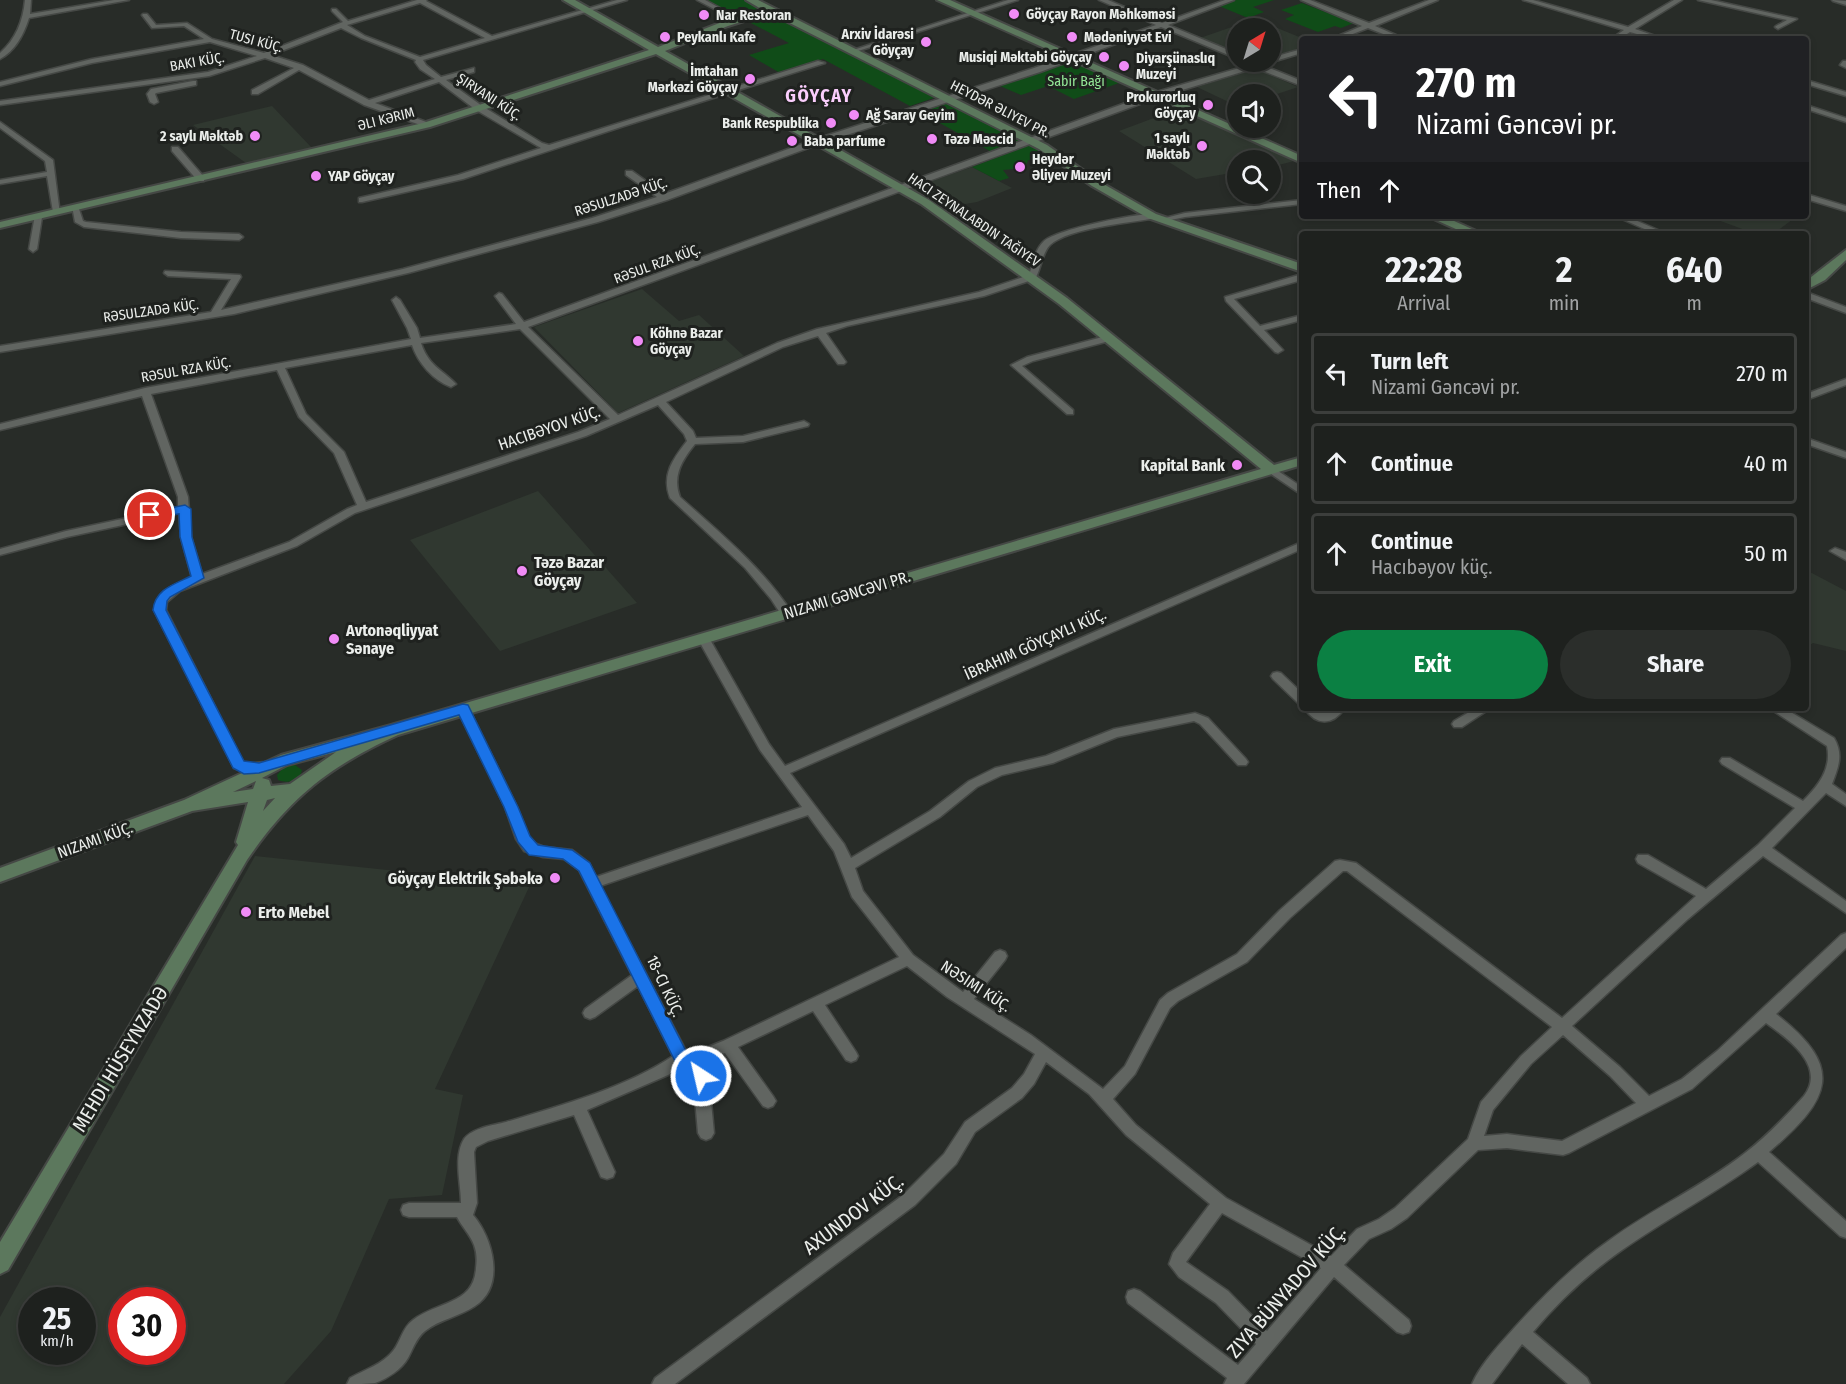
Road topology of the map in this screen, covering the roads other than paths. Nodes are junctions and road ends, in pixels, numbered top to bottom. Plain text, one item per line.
1 (28, 0) edge
2 (126, 0) edge
3 (423, 0) edge
4 (568, 0) edge
5 (624, 0) edge
6 (700, 0) edge
7 (751, 0) edge
8 (942, 0) edge
9 (1015, 0) edge
10 (1104, 0) edge
11 (1231, 0) edge
12 (1304, 0) edge
13 (1435, 0) edge
14 (1526, 0) edge
15 (1679, 0) edge
16 (1701, 0) edge
17 (1835, 0) edge
18 (1846, 3) edge
19 (334, 10) dead end
20 (771, 10) junction
21 (587, 11) junction
22 (972, 14) junction
23 (145, 15) dead end
24 (28, 16) junction
25 (739, 20) junction
26 (344, 24) junction
27 (1161, 24) junction
28 (1369, 26) junction
29 (1778, 27) dead end
30 (1628, 29) junction
31 (1342, 36) edge
32 (1394, 36) edge
33 (1618, 36) edge
34 (1650, 36) edge
35 (490, 38) junction
36 (210, 40) junction
37 (658, 50) junction
38 (853, 51) junction
39 (1227, 52) edge
40 (1299, 52) edge
41 (263, 56) junction
42 (0, 57) edge
43 (1072, 57) junction
44 (1281, 58) edge
45 (420, 59) junction
46 (821, 63) dead end
47 (300, 67) junction
48 (471, 70) dead end
49 (1237, 72) edge
50 (1273, 72) edge
51 (199, 76) junction
52 (439, 80) junction
53 (709, 80) junction
54 (1299, 83) edge
55 (1809, 83) edge
56 (0, 84) edge
57 (667, 91) dead end
58 (255, 92) dead end
59 (729, 92) junction
60 (1846, 94) edge
61 (1156, 95) junction
62 (948, 99) junction
63 (154, 102) dead end
64 (0, 103) edge
65 (367, 103) junction
66 (479, 108) junction
67 (1809, 108) edge
68 (1846, 120) edge
69 (0, 124) edge
70 (426, 125) junction
71 (1031, 141) junction
72 (816, 142) junction
73 (175, 148) dead end
74 (551, 148) junction
75 (1299, 159) edge
76 (52, 173) junction
77 (629, 173) dead end
78 (201, 179) junction
79 (0, 182) edge
80 (902, 188) junction
81 (1809, 197) edge
82 (664, 198) junction
83 (362, 200) dead end
84 (1299, 202) edge
85 (75, 208) junction
86 (1846, 209) edge
87 (57, 212) junction
88 (38, 217) junction
89 (1157, 218) junction
90 (1440, 219) edge
91 (1626, 219) edge
92 (0, 225) edge
93 (1470, 231) edge
94 (1656, 231) edge
95 (239, 237) dead end
96 (33, 249) dead end
97 (1846, 254) edge
98 (1299, 267) edge
99 (168, 273) dead end
100 (1032, 277) junction
101 (1299, 279) edge
102 (1809, 284) edge
103 (499, 296) dead end
104 (1809, 296) edge
105 (396, 300) dead end
106 (1846, 310) edge
107 (214, 315) junction
108 (1299, 318) edge
109 (522, 326) junction
110 (1258, 329) junction
111 (820, 332) junction
112 (1110, 338) junction
113 (414, 341) junction
114 (0, 349) edge
115 (1278, 350) dead end
116 (841, 362) dead end
117 (280, 367) junction
118 (1846, 382) edge
119 (451, 384) dead end
120 (145, 391) junction
121 (1809, 396) edge
122 (660, 401) junction
123 (1070, 412) dead end
124 (617, 420) junction
125 (804, 424) dead end
126 (0, 427) edge
127 (692, 441) junction
128 (1809, 442) edge
129 (1846, 455) edge
130 (1299, 462) edge
131 (1272, 470) junction
132 (1299, 490) edge
133 (363, 507) junction
134 (185, 509) junction
135 (1299, 546) edge
136 (1835, 551) dead end
137 (0, 552) edge
138 (1846, 557) edge
139 (198, 578) junction
140 (786, 613) junction
141 (704, 639) junction
142 (1277, 676) dead end
143 (1299, 697) edge
144 (463, 709) junction
145 (1313, 711) edge
146 (1336, 711) edge
147 (1480, 711) edge
148 (1780, 711) edge
149 (1458, 724) dead end
150 (392, 730) junction
151 (284, 761) junction
152 (1726, 761) dead end
153 (1242, 762) dead end
154 (782, 772) junction
155 (267, 776) junction
156 (1825, 786) junction
157 (295, 787) junction
158 (260, 794) junction
159 (1846, 801) edge
160 (190, 805) junction
161 (1805, 808) junction
162 (809, 810) junction
163 (1763, 849) junction
164 (241, 855) junction
165 (1643, 859) dead end
166 (848, 866) junction
167 (0, 875) edge
168 (593, 883) junction
169 (1707, 897) junction
170 (1846, 908) edge
171 (1846, 939) edge
172 (1000, 956) dead end
173 (908, 959) junction
174 (641, 976) junction
175 (964, 1001) junction
176 (816, 1004) junction
177 (590, 1013) dead end
178 (1765, 1014) junction
179 (1564, 1027) junction
180 (728, 1046) junction
181 (1044, 1052) junction
182 (851, 1056) dead end
183 (699, 1057) junction
184 (682, 1058) junction
185 (1103, 1100) junction
186 (768, 1101) dead end
187 (1647, 1104) junction
188 (578, 1107) junction
189 (706, 1133) dead end
190 (1474, 1143) junction
191 (1759, 1153) junction
192 (607, 1172) dead end
193 (1220, 1203) junction
194 (409, 1210) dead end
195 (465, 1210) junction
196 (1846, 1231) edge
197 (0, 1263) edge
198 (1332, 1265) junction
199 (1134, 1297) dead end
200 (1403, 1326) dead end
201 (1522, 1333) junction
202 (1268, 1344) junction
203 (1236, 1380) edge
204 (664, 1383) edge
205 (356, 1384) edge
206 (1481, 1384) edge
207 (1581, 1384) edge

1 - 24 street
2 - 24 street
3 - 26 street
3 - 35 street
4 - 21 main road
5 - 21 street
6 - 25 street
7 - 20 main road, HEYDƏR ƏLIYEV PR.
8 - 22 main road
9 - 22 street
10 - 27 street
11 - 27 street, RƏSULZADƏ KÜÇ.
12 - 28 street
13 - 28 street
14 - 30 street
15 - 30 street
16 - 29 street
17 - 18 street
19 - 26 street
20 - 25 main road, ƏLI KƏRIM
20 - 38 main road, HEYDƏR ƏLIYEV PR.
21 - 35 street
21 - 37 main road
22 - 38 street
22 - 43 main road
23 - 36 street
24 - 42 street
25 - 37 main road, ƏLI KƏRIM
26 - 41 street
26 - 45 street
27 - 39 street
27 - 43 street, RƏSULZADƏ KÜÇ.
28 - 31 street
28 - 32 street
30 - 33 street
30 - 34 street
35 - 45 street
36 - 41 street, TUSI KÜÇ.
36 - 56 street, TUSI KÜÇ.
37 - 53 main road
37 - 66 main road, ƏLI KƏRIM
38 - 62 main road, HEYDƏR ƏLIYEV PR.
40 - 44 street, RƏSUL RZA KÜÇ.
41 - 47 street, TUSI KÜÇ.
41 - 51 street
43 - 61 main road
43 - 62 street, RƏSULZADƏ KÜÇ.
45 - 52 street, ŞIRVANI KÜÇ.
46 - 59 street
47 - 58 street
47 - 65 street, TUSI KÜÇ.
48 - 52 street
49 - 61 street, RƏSUL RZA KÜÇ.
50 - 54 street
51 - 63 street
51 - 64 street
52 - 65 street
52 - 66 street, ŞIRVANI KÜÇ.
53 - 57 street
53 - 59 main road
55 - 60 street
59 - 72 main road
59 - 74 street
61 - 71 street, RƏSUL RZA KÜÇ.
61 - 75 main road
62 - 71 main road, HEYDƏR ƏLIYEV PR.
62 - 72 street, RƏSULZADƏ KÜÇ.
65 - 70 street, TUSI KÜÇ.
66 - 70 main road, ƏLI KƏRIM
66 - 74 street, ŞIRVANI KÜÇ.
67 - 68 street
69 - 76 street
70 - 78 main road, ƏLI KƏRIM
71 - 80 street, RƏSUL RZA KÜÇ.
71 - 89 main road, HEYDƏR ƏLIYEV PR.
72 - 80 main road
72 - 82 street, RƏSULZADƏ KÜÇ.
73 - 78 street
74 - 83 street
76 - 79 street
76 - 87 street
77 - 82 street
78 - 85 main road, ƏLI KƏRIM
80 - 100 main road
80 - 109 street, RƏSUL RZA KÜÇ.
81 - 86 street
82 - 107 street, RƏSULZADƏ KÜÇ.
84 - 89 street
85 - 87 main road, ƏLI KƏRIM
85 - 95 street
87 - 88 main road, ƏLI KƏRIM
88 - 92 main road, ƏLI KƏRIM
88 - 96 street
89 - 98 main road, HEYDƏR ƏLIYEV PR.
89 - 100 street
90 - 93 main road
91 - 94 street
97 - 102 main road
99 - 107 street
100 - 111 street
100 - 112 main road
101 - 110 street
103 - 109 street
104 - 106 street
105 - 113 street
107 - 114 street, RƏSULZADƏ KÜÇ.
108 - 110 street
109 - 113 street, RƏSUL RZA KÜÇ.
109 - 124 street
110 - 115 street
111 - 116 street
111 - 122 street
112 - 123 street
112 - 131 main road
113 - 117 street, RƏSUL RZA KÜÇ.
113 - 119 street
117 - 120 street, RƏSUL RZA KÜÇ.
117 - 133 street
118 - 121 street
120 - 126 street, RƏSUL RZA KÜÇ.
120 - 134 street
122 - 124 street
122 - 127 street
124 - 133 street
125 - 127 street
127 - 140 street
128 - 129 street
130 - 131 main road, NIZAMI GƏNCƏVI PR.
131 - 132 street
131 - 140 main road, NIZAMI GƏNCƏVI PR.
133 - 139 street
134 - 137 street
134 - 139 street
135 - 154 street
136 - 138 street
139 - 151 street
140 - 141 main road, NIZAMI GƏNCƏVI PR.
141 - 144 main road, NIZAMI GƏNCƏVI PR.
141 - 154 street, NƏSIMI KÜÇ.
142 - 143 street
144 - 150 main road, NIZAMI GƏNCƏVI PR.
144 - 168 street, 18-CI KÜÇ.
145 - 146 street
147 - 149 street
148 - 156 street
150 - 151 main road
150 - 157 main road
151 - 155 main road
151 - 157 main road
151 - 160 main road
152 - 161 street
153 - 166 street
154 - 162 street, NƏSIMI KÜÇ.
155 - 157 main road
155 - 158 main road
156 - 159 street
156 - 161 street
157 - 158 main road
157 - 164 main road
158 - 160 main road
158 - 164 main road
160 - 167 main road, NIZAMI KÜÇ.
161 - 163 street
162 - 166 street, NƏSIMI KÜÇ.
162 - 168 street
163 - 169 street
163 - 170 street
164 - 197 main road, MEHDI HÜSEYNZADƏ
165 - 169 street
166 - 173 street, NƏSIMI KÜÇ.
168 - 174 street, 18-CI KÜÇ.
169 - 179 street
171 - 178 street
172 - 175 street
173 - 175 street, NƏSIMI KÜÇ.
173 - 176 street
174 - 177 street
174 - 184 street, 18-CI KÜÇ.
175 - 181 street, NƏSIMI KÜÇ.
176 - 180 street
176 - 182 street
178 - 187 street
178 - 191 street
179 - 185 street
179 - 187 street
179 - 190 street
180 - 183 street
180 - 186 street
181 - 185 street, NƏSIMI KÜÇ.
181 - 204 street, AXUNDOV KÜÇ.
183 - 184 street
183 - 189 street
184 - 188 street
185 - 193 street, NƏSIMI KÜÇ.
187 - 190 street
188 - 192 street
188 - 195 street
190 - 198 street, ZIYA BÜNYADOV KÜÇ.
191 - 196 street
191 - 201 street
193 - 198 street, NƏSIMI KÜÇ.
193 - 202 street
194 - 195 street
195 - 205 street
198 - 200 street, NƏSIMI KÜÇ.
198 - 202 street, ZIYA BÜNYADOV KÜÇ.
199 - 203 street
201 - 206 street
201 - 207 street
202 - 203 street, ZIYA BÜNYADOV KÜÇ.

